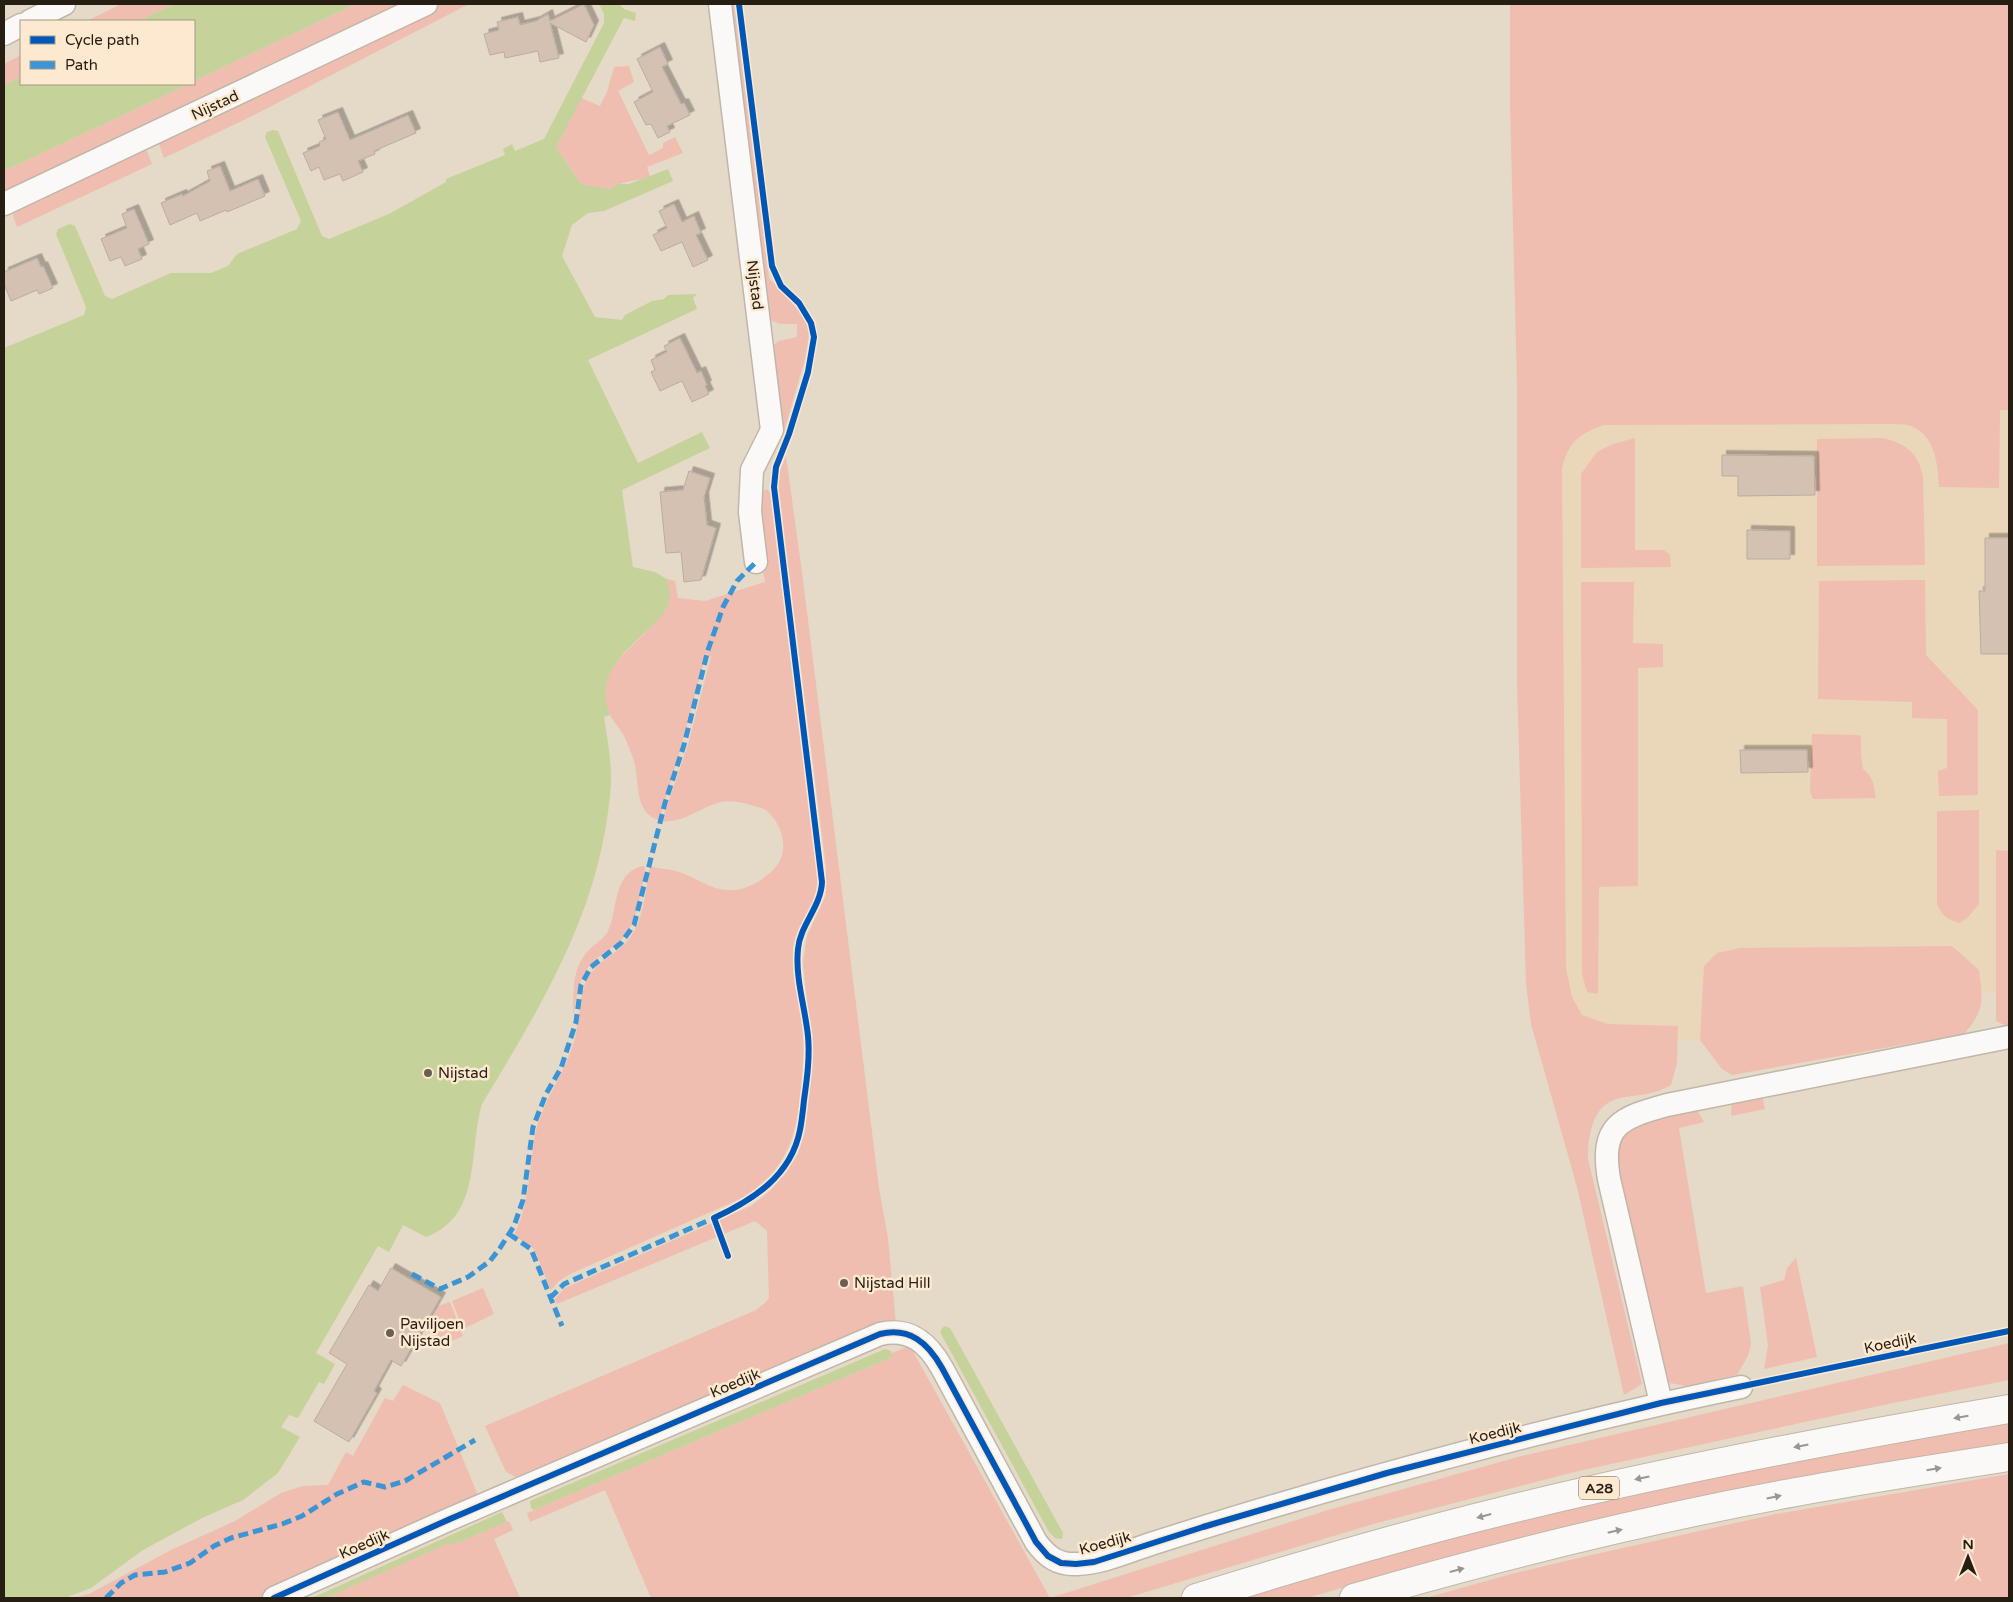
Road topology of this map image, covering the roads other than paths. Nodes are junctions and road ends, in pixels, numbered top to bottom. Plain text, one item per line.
1 (64, 4) edge
2 (426, 4) edge
3 (720, 4) edge
4 (32, 20) edge
5 (20, 26) edge
6 (4, 34) edge
7 (4, 204) edge
8 (756, 562) dead end
9 (2009, 1037) edge
10 (1741, 1387) dead end
11 (1661, 1403) junction
12 (2009, 1409) edge
13 (2009, 1457) edge
14 (274, 1598) edge
15 (1196, 1598) edge
16 (1354, 1598) edge

1 - 4 street
2 - 7 street, Nijstad
3 - 8 street, Nijstad
5 - 6 street
9 - 11 street
10 - 11 street, Koedijk
11 - 14 street, Koedijk
12 -> 15 highway, A28
16 -> 13 highway

